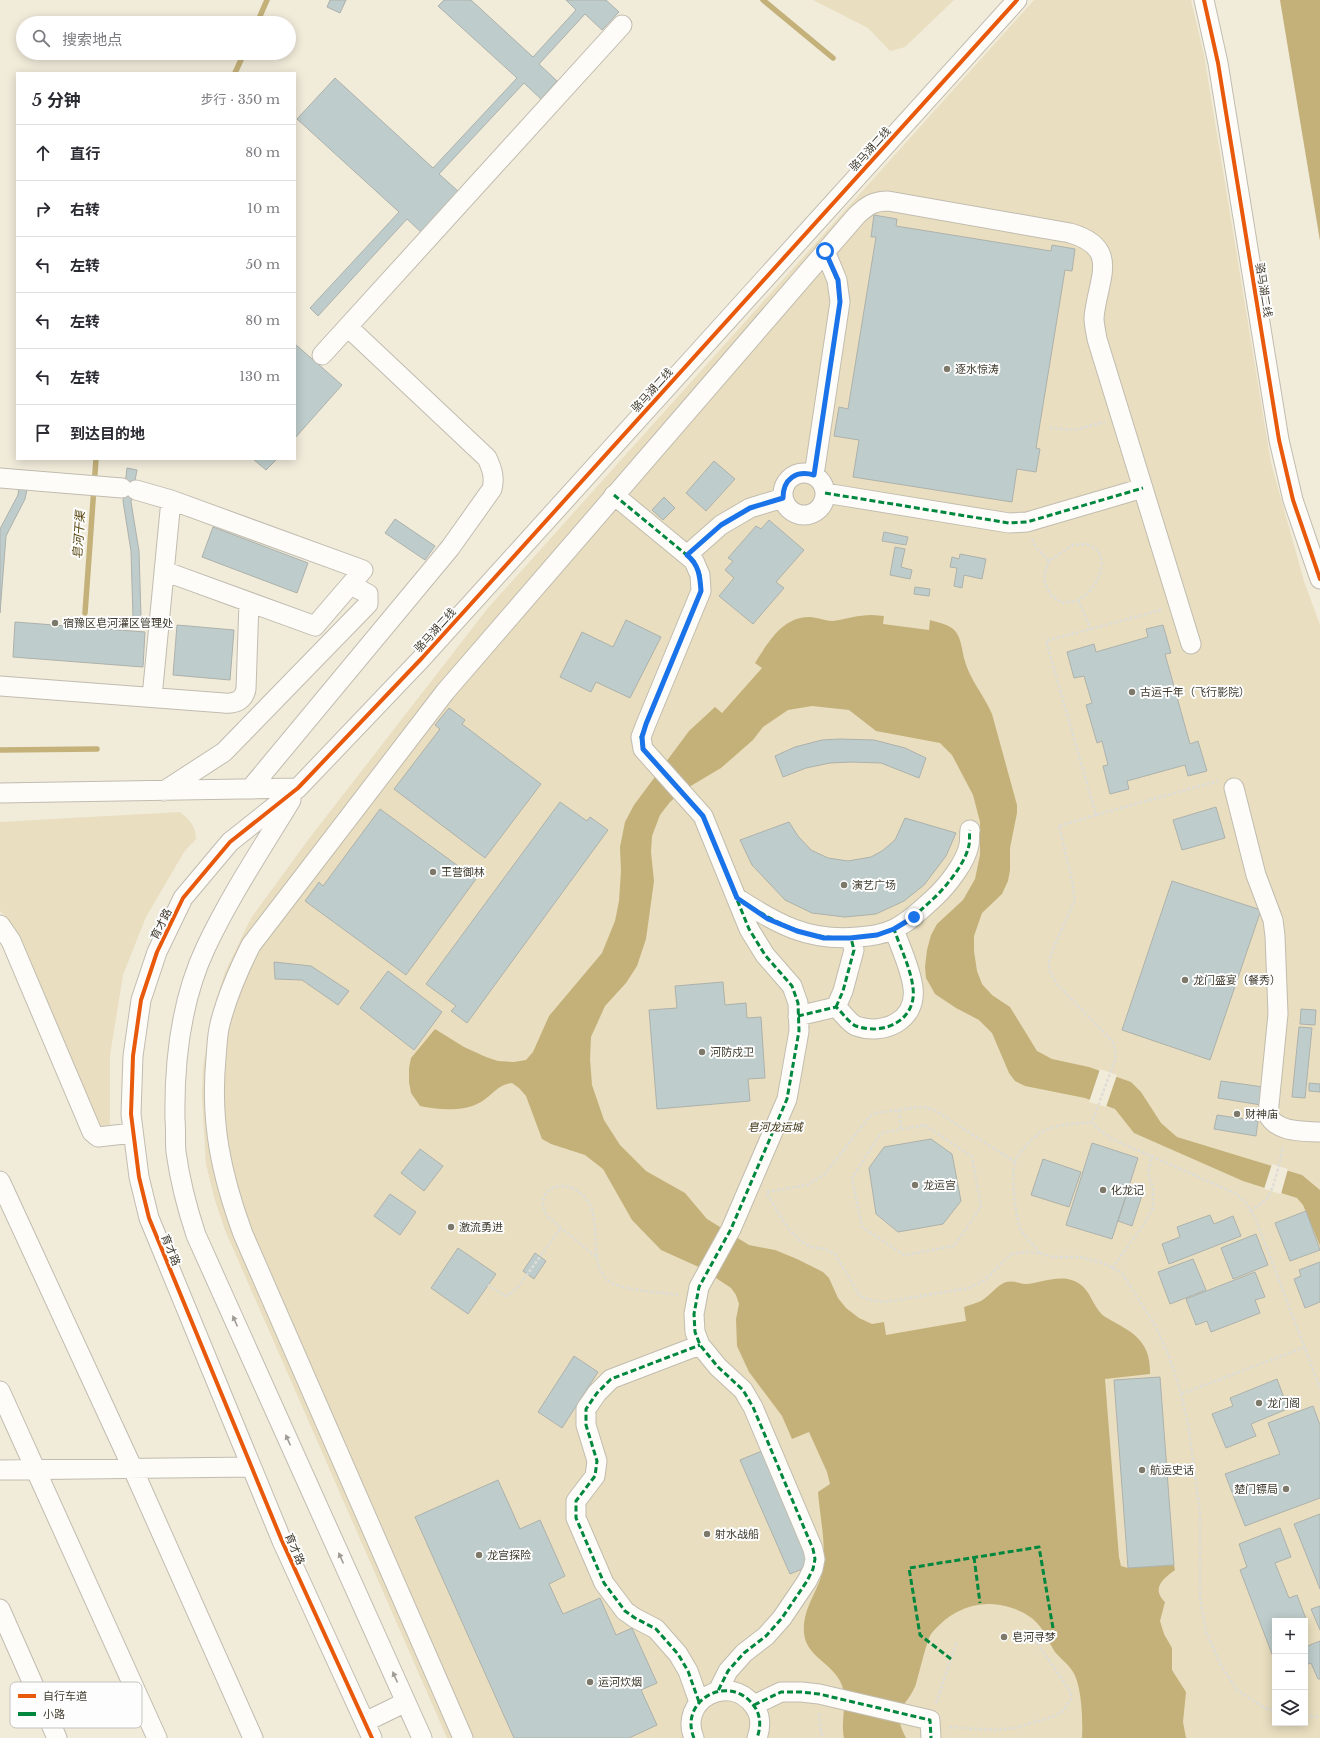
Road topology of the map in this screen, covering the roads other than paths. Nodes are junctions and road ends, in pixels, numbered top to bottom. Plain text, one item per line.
1 (1017, 0) edge
2 (1204, 0) edge
3 (622, 25) dead end
4 (825, 251) junction
5 (349, 328) junction
6 (322, 356) dead end
7 (814, 475) junction
8 (0, 478) edge
9 (1143, 488) junction
10 (825, 493) junction
11 (614, 495) junction
12 (783, 498) junction
13 (171, 500) junction
14 (687, 555) junction
15 (164, 571) junction
16 (1320, 579) edge
17 (351, 585) junction
18 (249, 602) junction
19 (1191, 644) dead end
20 (0, 686) edge
21 (152, 698) junction
22 (298, 788) junction
23 (1234, 788) road end
24 (250, 789) junction
25 (164, 790) junction
26 (0, 793) edge
27 (970, 830) dead end
28 (737, 898) junction
29 (894, 929) junction
30 (2, 934) edge
31 (850, 938) junction
32 (836, 1007) junction
33 (798, 1016) junction
34 (1320, 1132) edge
35 (133, 1133) junction
36 (0, 1181) edge
37 (700, 1345) junction
38 (0, 1391) edge
39 (132, 1467) junction
40 (251, 1467) junction
41 (36, 1469) junction
42 (0, 1470) edge
43 (0, 1609) edge
44 (32, 1682) edge
45 (132, 1682) edge
46 (718, 1691) junction
47 (406, 1702) junction
48 (699, 1702) junction
49 (142, 1705) edge
50 (754, 1705) junction
51 (53, 1728) edge
52 (931, 1729) edge
53 (368, 1730) edge
54 (57, 1738) edge
55 (157, 1738) edge
56 (252, 1738) edge
57 (422, 1738) edge
58 (462, 1738) edge
59 (694, 1738) edge
60 (757, 1738) edge

1 - 22 street, 骆马湖二线
2 - 16 street, 骆马湖二线
3 - 5 street
4 - 7 street
4 - 9 street
4 - 11 street
5 - 6 street
5 - 24 street
7 - 10 street
7 - 12 street
8 - 13 street
9 - 10 street
9 - 19 street
10 - 12 street
11 - 14 street
11 - 58 street
12 - 14 street
13 - 15 street
13 - 17 street
14 - 28 street
15 - 18 street
15 - 21 street
17 - 18 street
17 - 25 street
18 - 21 street
20 - 21 street
22 - 24 street
22 - 35 street, 育才路
47 -> 22 street
23 - 34 street
24 - 25 street
25 - 26 street
27 - 29 street
28 - 31 street
28 - 33 street
29 - 31 street
29 - 32 street
30 - 35 street
31 - 32 street
32 - 33 street
33 - 37 street
35 - 40 street, 育才路
36 - 39 street
37 - 46 street
37 - 48 street
38 - 41 street
39 - 40 street
39 - 41 street
39 - 56 street
40 - 53 street, 育才路
41 - 42 street
41 - 45 street
43 - 44 street
46 - 48 street
46 - 50 street
47 - 53 street
47 - 57 street
48 - 59 street
49 - 55 street
50 - 52 street
50 - 60 street
51 - 54 street

